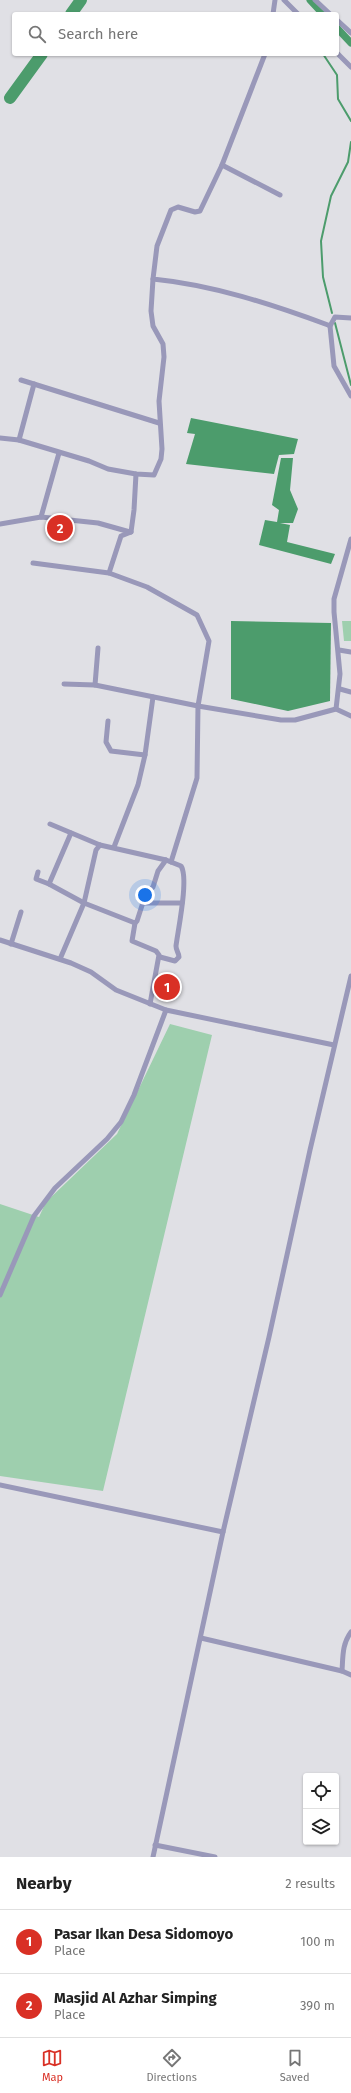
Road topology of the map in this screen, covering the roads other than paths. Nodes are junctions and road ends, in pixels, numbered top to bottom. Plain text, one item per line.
1 (275, 0) edge
2 (284, 0) edge
3 (315, 0) edge
4 (273, 12) edge
5 (296, 12) edge
6 (328, 12) edge
7 (339, 22) edge
8 (351, 33) edge
9 (339, 55) edge
10 (264, 56) edge
11 (351, 68) edge
12 (222, 165) junction
13 (280, 195) dead end
14 (153, 279) junction
15 (351, 318) edge
16 (330, 326) junction
17 (21, 380) dead end
18 (34, 384) junction
19 (351, 396) edge
20 (159, 424) junction
21 (0, 438) edge
22 (19, 440) junction
23 (59, 453) junction
24 (136, 474) junction
25 (41, 517) junction
26 (0, 524) edge
27 (131, 532) junction
28 (351, 539) edge
29 (33, 563) dead end
30 (109, 573) junction
31 (98, 648) dead end
32 (339, 650) junction
33 (351, 652) edge
34 (64, 684) dead end
35 (95, 685) junction
36 (340, 689) junction
37 (351, 692) edge
38 (153, 697) junction
39 (198, 706) junction
40 (336, 709) junction
41 (351, 716) edge
42 (108, 721) dead end
43 (145, 755) junction
44 (50, 824) dead end
45 (71, 833) junction
46 (100, 844) junction
47 (114, 847) junction
48 (168, 861) junction
49 (38, 872) dead end
50 (49, 884) junction
51 (84, 903) junction
52 (144, 903) junction
53 (182, 903) junction
54 (21, 912) dead end
55 (135, 923) junction
56 (0, 940) edge
57 (11, 944) junction
58 (160, 957) junction
59 (60, 959) junction
60 (351, 976) edge
61 (150, 1004) junction
62 (166, 1010) junction
63 (334, 1045) junction
64 (0, 1295) edge
65 (0, 1485) edge
66 (223, 1532) junction
67 (351, 1632) edge
68 (200, 1638) junction
69 (342, 1671) junction
70 (351, 1675) edge
71 (155, 1845) junction
72 (153, 1857) edge
73 (215, 1857) edge

1 - 4 street
2 - 5 street
3 - 6 street
7 - 8 street
9 - 11 street
10 - 12 street
12 - 13 street
12 - 14 street
14 - 16 street
14 - 20 street
15 - 16 street
16 - 19 street
17 - 18 street
18 - 20 street
18 - 22 street
20 - 24 street
21 - 22 street
22 - 23 street
23 - 24 street
23 - 25 street
24 - 27 street
25 - 26 street
25 - 27 street
27 - 30 street
28 - 32 street
29 - 30 street
30 - 39 street
31 - 35 street
32 - 33 street
32 - 36 street
34 - 35 street
35 - 38 street
36 - 37 street
36 - 40 street
38 - 39 street
38 - 43 street
39 - 40 street
39 - 48 street
40 - 41 street
42 - 43 street
43 - 47 street
44 - 45 street
45 - 46 street
45 - 50 street
46 - 47 street
46 - 51 street
47 - 48 street
48 - 52 street
48 - 53 street
49 - 50 street
50 - 51 street
51 - 55 street
51 - 59 street
52 - 53 street
52 - 55 street
53 - 58 street
54 - 57 street
55 - 58 street
56 - 57 street
57 - 59 street
58 - 61 street
59 - 61 street
60 - 63 street
61 - 62 street
62 - 63 street
62 - 64 street
63 - 66 street
65 - 66 street
66 - 68 street
67 - 69 street
68 - 69 street
68 - 71 street
69 - 70 street
71 - 72 street
71 - 73 street

